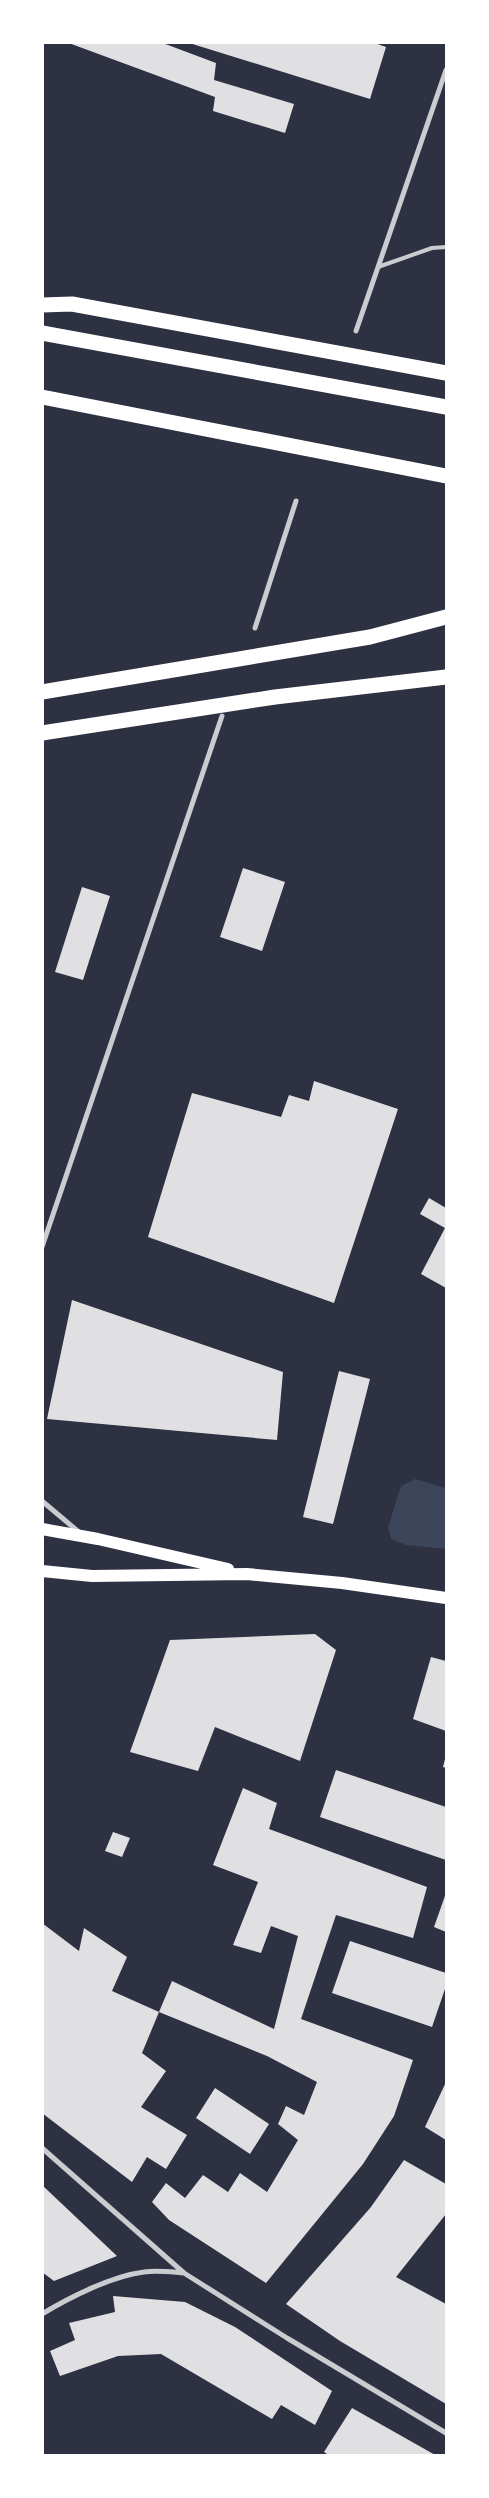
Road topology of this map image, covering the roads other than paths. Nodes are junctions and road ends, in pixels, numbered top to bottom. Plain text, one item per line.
1 (446, 70) edge
2 (446, 246) edge
3 (378, 266) junction
4 (42, 306) edge
5 (356, 331) dead end
6 (42, 333) edge
7 (446, 373) edge
8 (42, 397) edge
9 (446, 407) edge
10 (446, 476) edge
11 (296, 500) dead end
12 (446, 617) edge
13 (255, 628) dead end
14 (446, 677) edge
15 (42, 692) edge
16 (222, 716) dead end
17 (42, 733) edge
18 (42, 1247) edge
19 (42, 1501) edge
20 (42, 1529) edge
21 (84, 1536) junction
22 (42, 1571) edge
23 (247, 1574) junction
24 (446, 1598) edge
25 (42, 2148) edge
26 (184, 2273) junction
27 (42, 2314) edge
28 (446, 2433) edge

1 - 3 street
2 - 3 lane
3 - 5 street
4 - 7 highway
6 - 9 highway
8 - 10 highway
11 - 13 street
12 - 15 highway
14 - 17 highway
16 - 18 street
19 - 21 street
20 - 21 main road
21 - 23 main road
22 - 23 main road
23 - 24 main road
25 - 26 street
26 - 27 street
26 - 28 street

